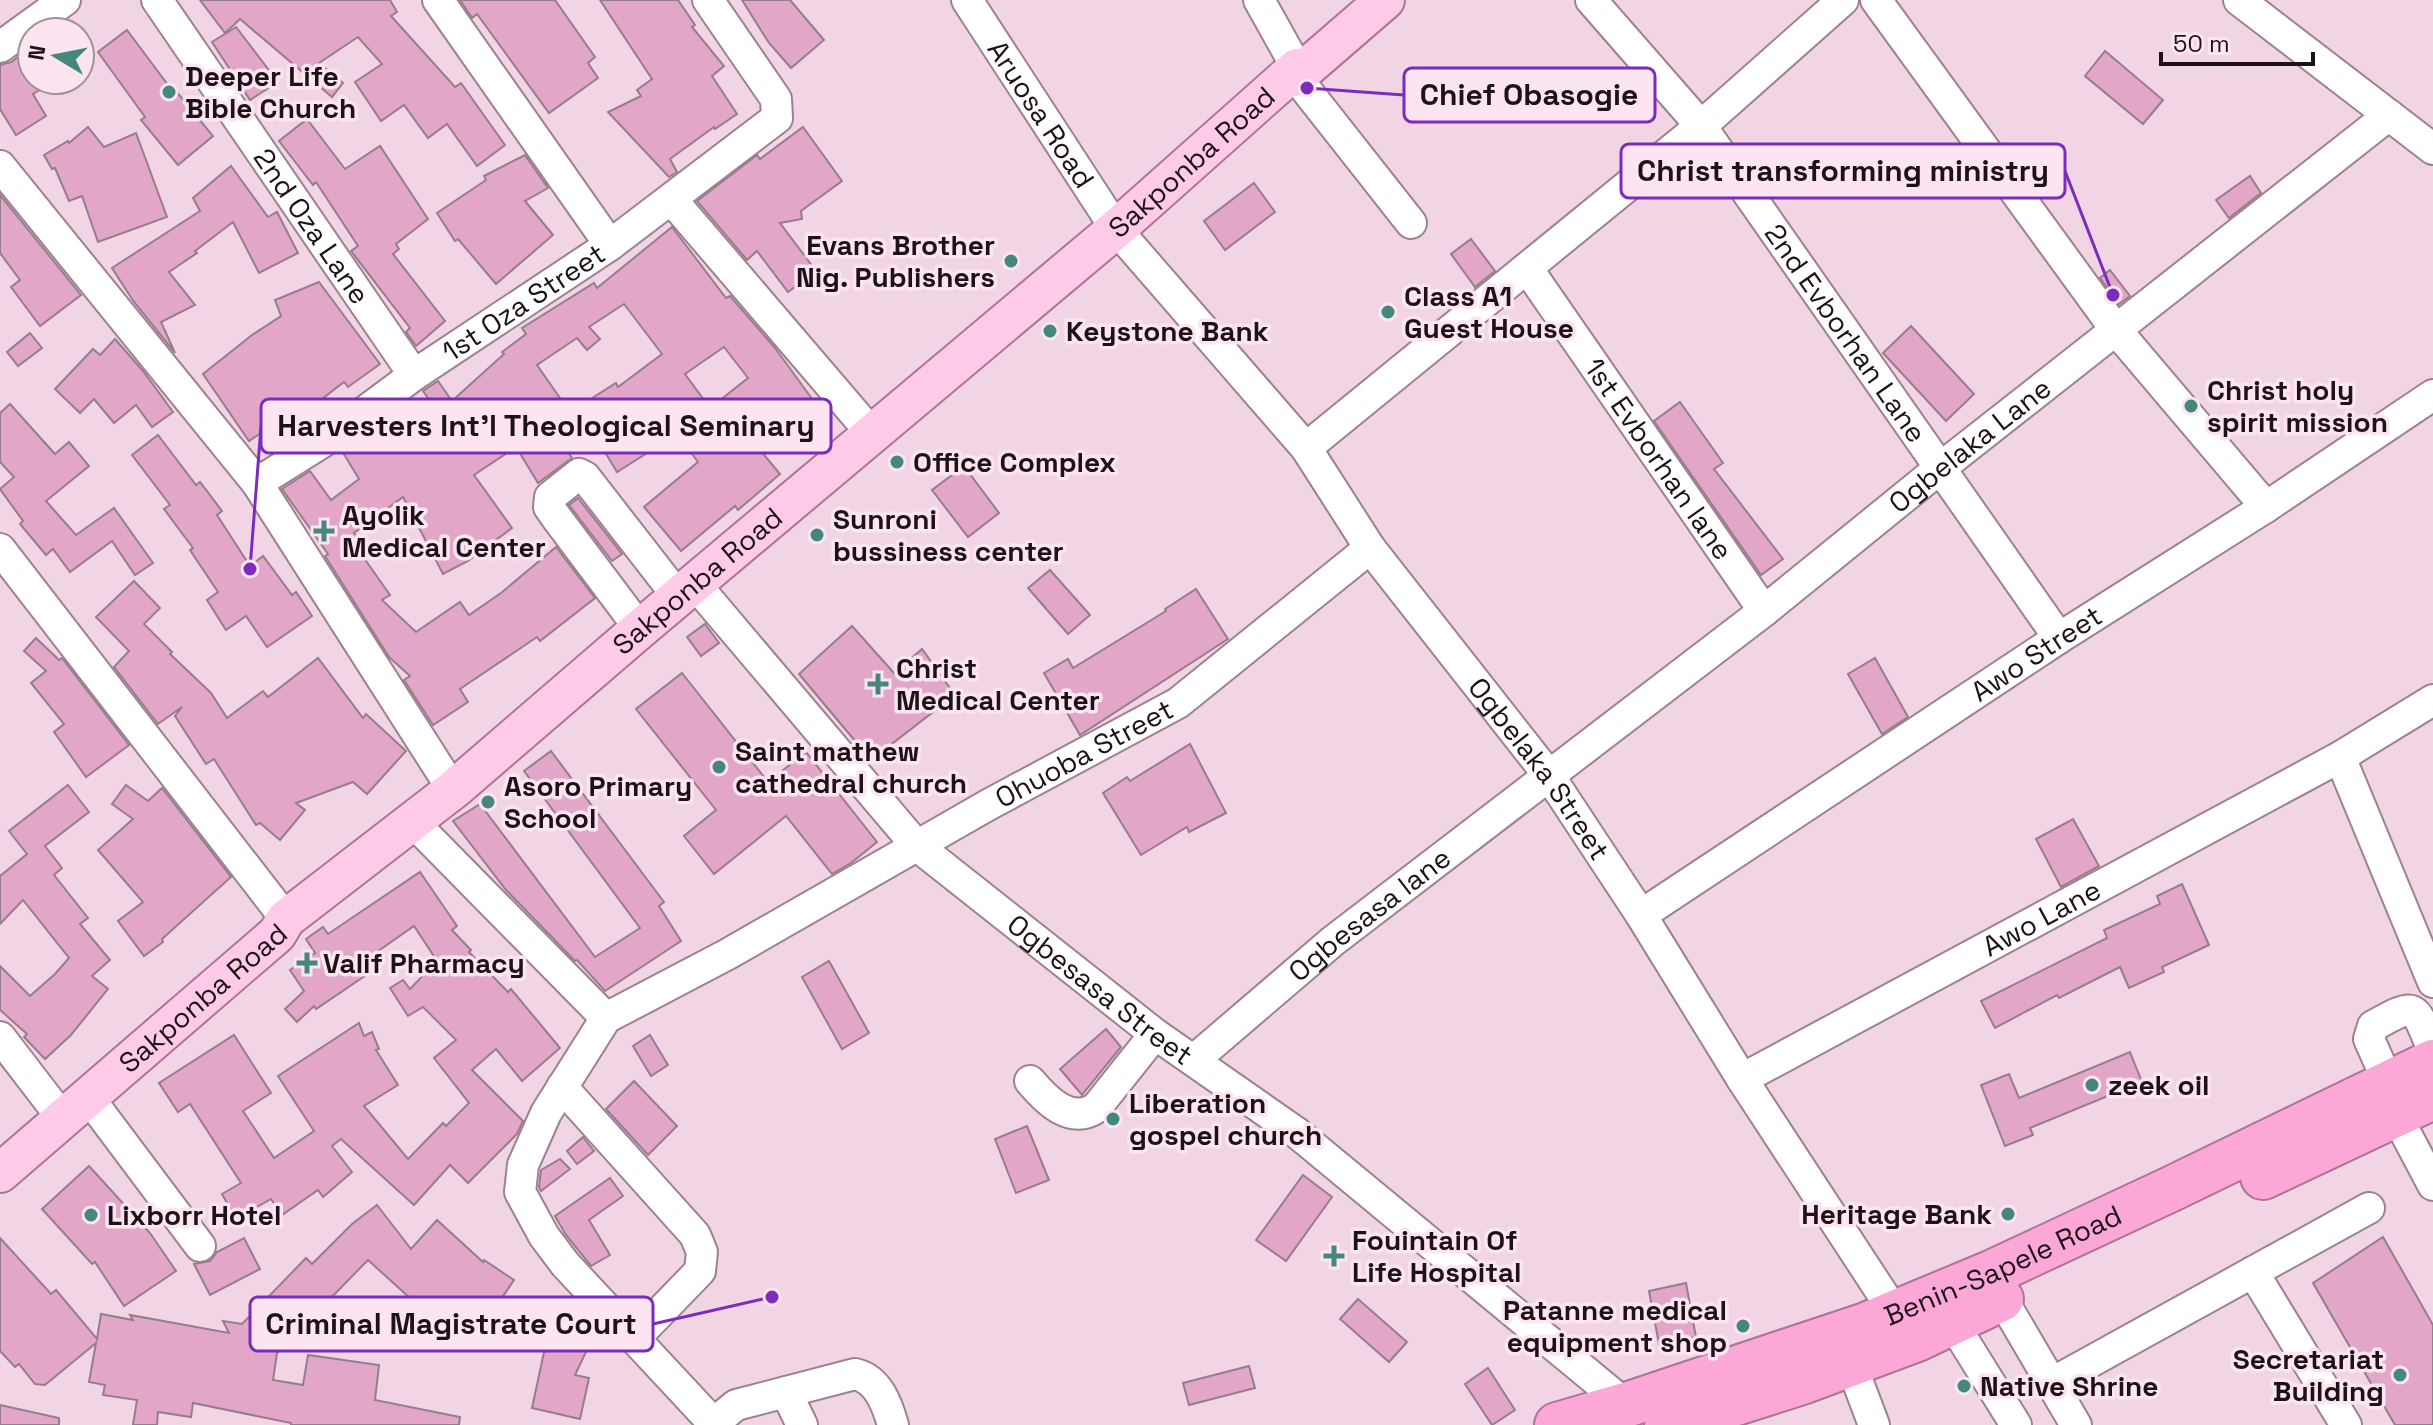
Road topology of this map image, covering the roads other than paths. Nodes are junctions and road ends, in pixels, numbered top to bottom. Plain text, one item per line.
1 (65, 0) edge
2 (157, 0) edge
3 (438, 0) edge
4 (708, 0) edge
5 (967, 0) edge
6 (1259, 0) edge
7 (1385, 0) edge
8 (1591, 0) edge
9 (1843, 0) edge
10 (1876, 0) edge
11 (2239, 0) edge
12 (0, 47) edge
13 (1297, 72) junction
14 (2389, 115) junction
15 (1701, 126) junction
16 (2433, 149) edge
17 (0, 166) edge
18 (672, 200) junction
19 (1411, 223) dead end
20 (1116, 229) junction
21 (610, 245) junction
22 (1527, 268) junction
23 (2116, 330) junction
24 (414, 375) junction
25 (2433, 395) edge
26 (873, 435) junction
27 (1306, 448) junction
28 (1939, 469) junction
29 (257, 483) junction
30 (2266, 507) junction
31 (1370, 548) junction
32 (0, 549) edge
33 (687, 591) junction
34 (1764, 611) junction
35 (640, 629) junction
36 (2059, 638) junction
37 (2433, 700) edge
38 (2340, 757) junction
39 (1550, 777) junction
40 (453, 790) junction
41 (413, 822) junction
42 (916, 845) junction
43 (1641, 915) junction
44 (286, 919) junction
45 (2433, 982) edge
46 (606, 1018) junction
47 (1155, 1034) junction
48 (0, 1037) edge
49 (2433, 1050) edge
50 (1194, 1060) junction
51 (2433, 1062) edge
52 (1742, 1079) junction
53 (1030, 1081) dead end
54 (562, 1087) junction
55 (2406, 1098) edge
56 (76, 1109) junction
57 (5, 1162) edge
58 (2433, 1185) edge
59 (2369, 1208) dead end
60 (200, 1246) dead end
61 (2253, 1272) junction
62 (2002, 1299) junction
63 (1926, 1317) junction
64 (635, 1338) junction
65 (1851, 1364) junction
66 (2052, 1383) junction
67 (786, 1392) junction
68 (1626, 1405) junction
69 (714, 1424) edge
70 (802, 1425) edge
71 (893, 1425) edge
72 (1557, 1425) edge
73 (1667, 1425) edge
74 (1872, 1425) edge
75 (2016, 1425) edge
76 (2076, 1425) edge
77 (2346, 1425) edge

1 - 12 street
2 - 24 street, 2nd Oza Lane
3 - 21 street
4 - 18 street, 1st Oza Street
5 - 20 street, Aruosa Road
6 - 13 street
7 - 13 main road, Sakponba Road
8 - 15 street, 2nd Evborhan Lane
9 - 15 street
10 - 23 street
11 - 14 street
13 - 19 street
13 - 20 main road, Sakponba Road
14 - 16 street
14 - 23 street, Ogbelaka Lane
15 - 22 street
15 - 28 street, 2nd Evborhan Lane
17 - 29 street
18 - 21 street, 1st Oza Street
18 - 26 street
20 - 26 main road, Sakponba Road
20 - 27 street, Ogbelaka Street
21 - 24 street, 1st Oza Street
22 - 27 street
22 - 34 street, 1st Evborhan lane
23 - 28 street, Ogbelaka Lane
23 - 30 street
24 - 29 street, 1st Oza Street
25 - 30 street, Awo Street
26 - 33 main road, Sakponba Road
27 - 31 street, Ogbelaka Street
28 - 34 street, Ogbelaka Lane
28 - 36 street, 2nd Evborhan Lane
29 - 40 street
30 - 36 street, Awo Street
31 - 39 street, Ogbelaka Street
31 - 42 street, Ohuoba Street
32 - 44 street
33 - 35 main road, Sakponba Road
33 - 35 street, Ogbesasa Street
33 - 42 street, Ogbesasa Street
34 - 39 street, Ogbelaka Lane
35 - 40 main road, Sakponba Road
36 - 43 street, Awo Street
37 - 38 street, Awo Lane
38 - 45 street
38 - 52 street, Awo Lane
39 - 43 street, Ogbelaka Street
39 - 50 street, Ogbesasa lane
40 - 41 main road, Sakponba Road
41 - 44 main road, Sakponba Road
41 - 46 street
42 - 46 street, Ohuoba Street
42 - 47 street, Ogbesasa Street
43 - 52 street, Ogbelaka Street
44 - 56 main road, Sakponba Road
46 - 54 street, Ohuoba Street
47 - 50 street, Ogbesasa Street
47 - 53 street
48 - 56 street
49 - 55 street
50 - 68 street, Ogbesasa Street
51 - 55 highway, Benin-Sapele Road
52 - 63 street, Ogbelaka Street
54 - 64 street, Ohuoba Street
54 - 64 street
55 - 58 street
55 - 62 highway, Benin-Sapele Road
55 - 63 highway, Benin-Sapele Road
56 - 57 main road, Sakponba Road
56 - 60 street
59 - 61 street
61 - 66 street
61 - 77 street
62 - 63 highway, Benin-Sapele Road
62 - 66 street
63 - 65 highway, Benin-Sapele Road
63 - 68 highway, Benin-Sapele Road
63 - 75 street, Ogbelaka Street
64 - 69 street, Ohuoba Street
65 - 73 highway, Benin-Sapele Road
65 - 74 street
66 - 76 street
67 - 69 street
67 - 70 street
67 - 71 street
68 - 72 highway, Benin-Sapele Road

